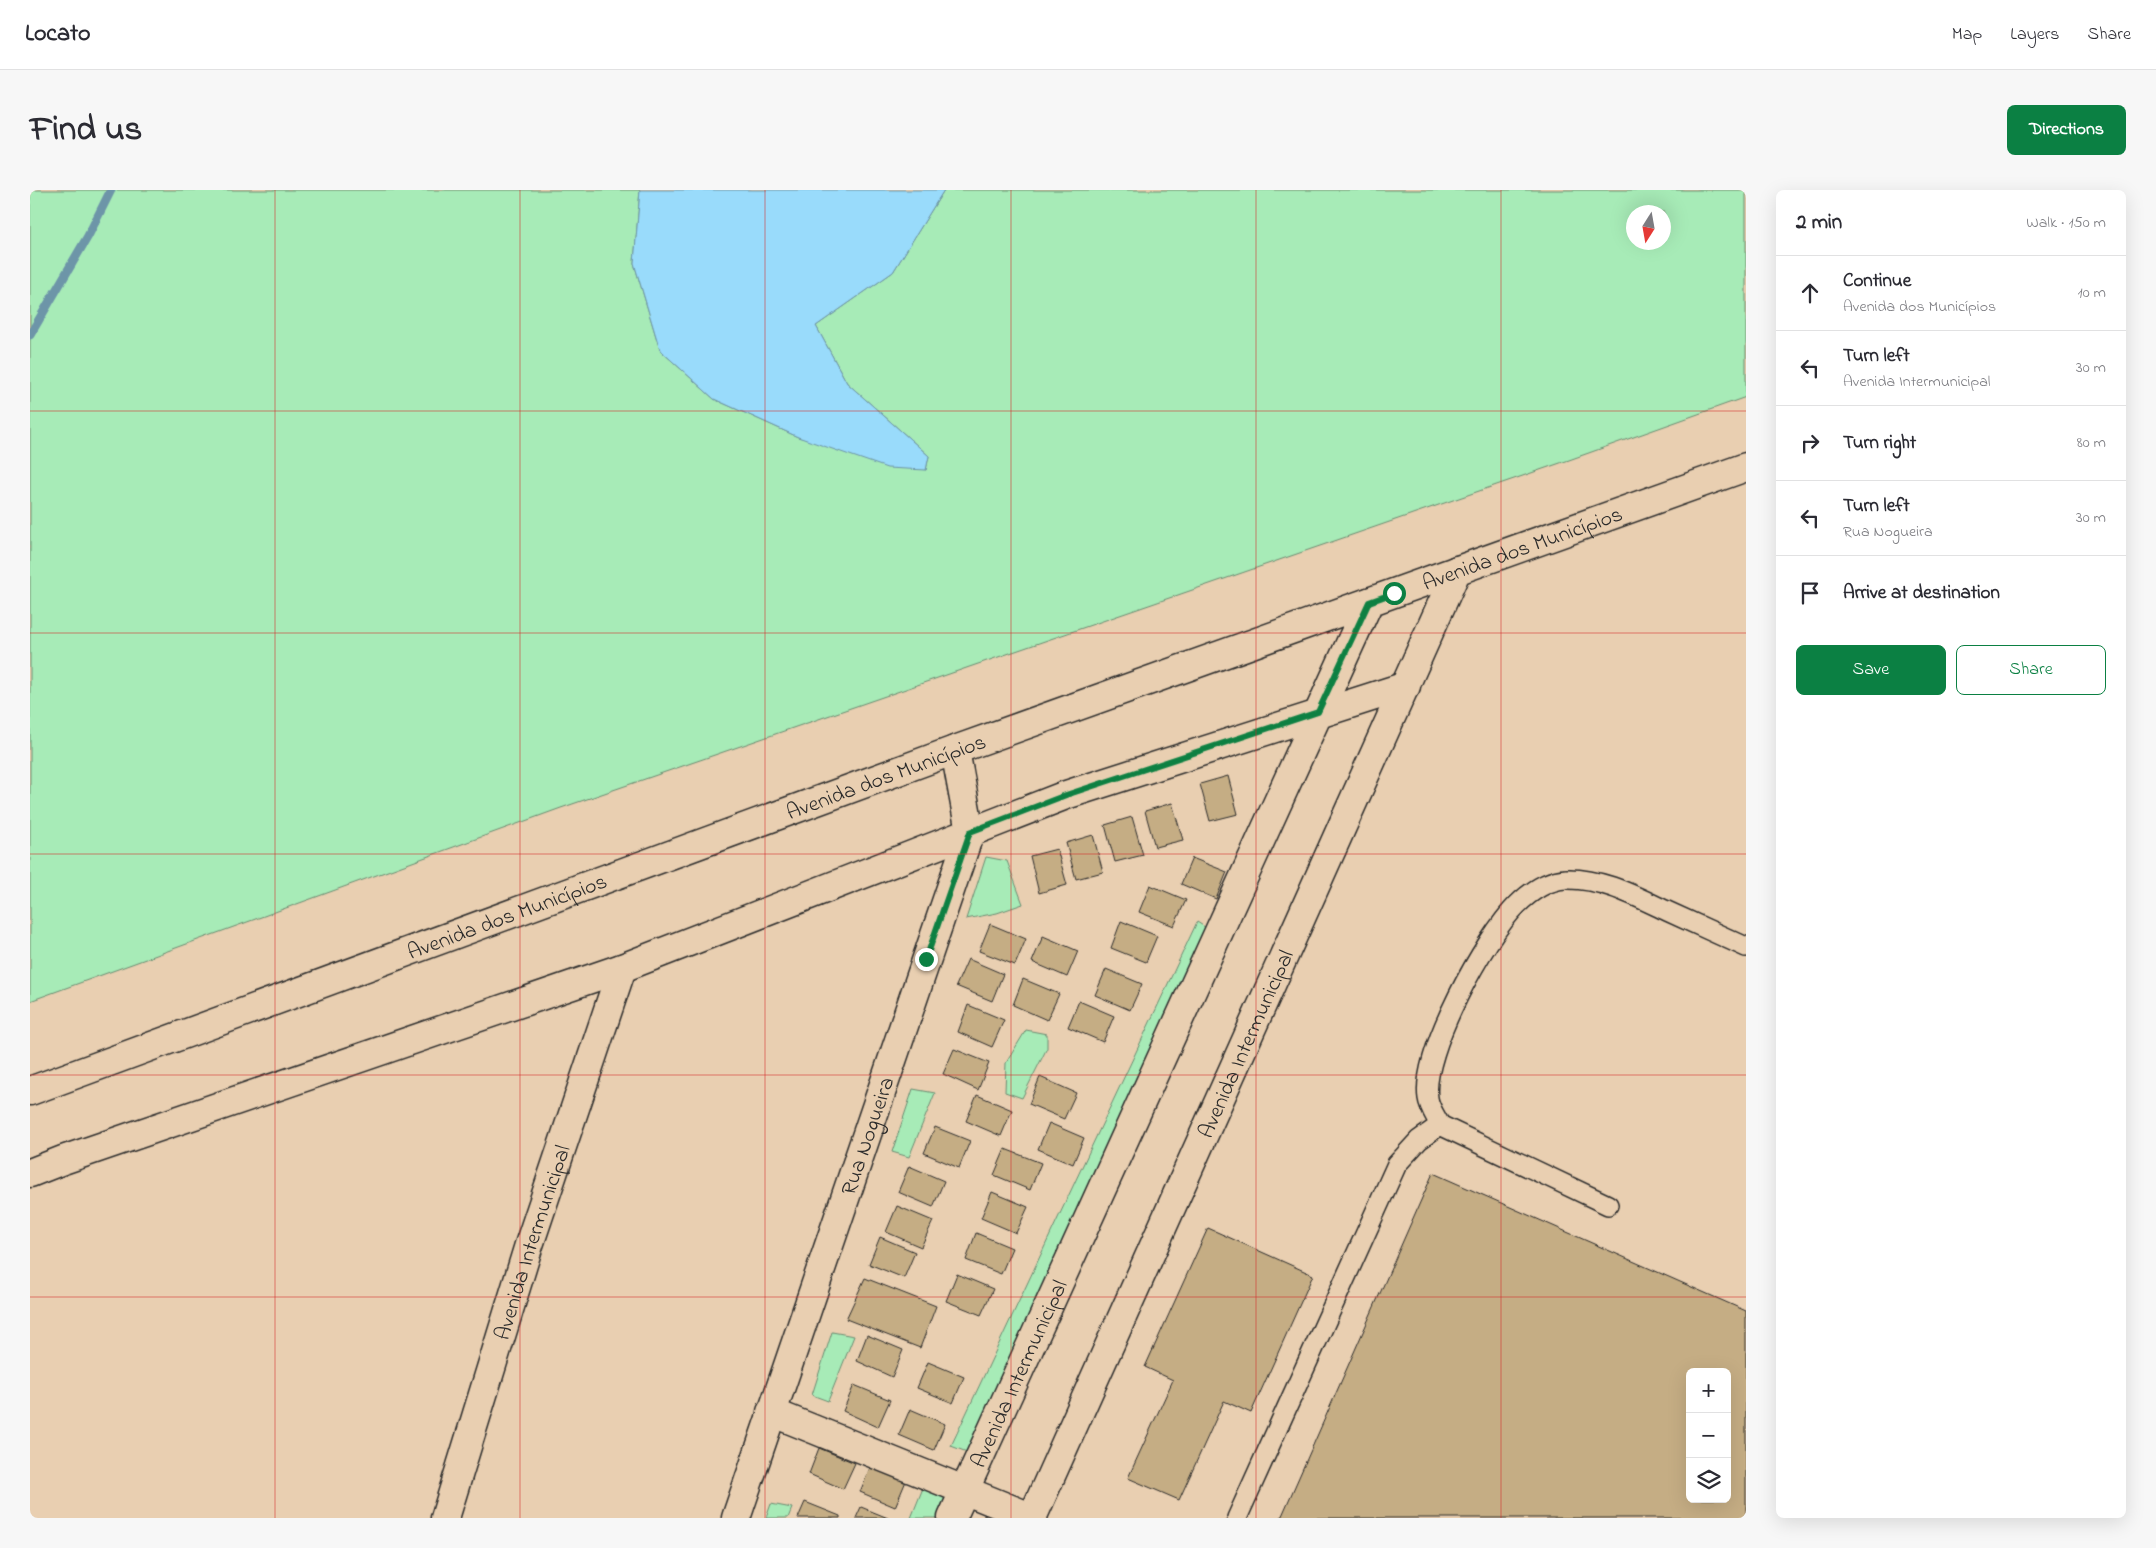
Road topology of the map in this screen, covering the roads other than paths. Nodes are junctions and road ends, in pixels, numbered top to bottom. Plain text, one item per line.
1 (1746, 466) edge
2 (1457, 570) junction
3 (1369, 602) junction
4 (1406, 686) junction
5 (1318, 712) junction
6 (955, 750) junction
7 (970, 832) junction
8 (1746, 947) edge
9 (622, 968) junction
10 (30, 1091) edge
11 (1440, 1125) junction
12 (30, 1173) edge
13 (1608, 1205) dead end
14 (771, 1412) junction
15 (965, 1489) junction
16 (445, 1518) edge
17 (736, 1518) edge
18 (952, 1518) edge
19 (1032, 1518) edge
20 (1237, 1518) edge

1 - 2 street, Avenida dos Municípios
2 - 3 street, Avenida dos Municípios
2 - 4 street, Avenida Intermunicipal
3 - 5 street, Avenida Intermunicipal
3 - 6 street, Avenida dos Municípios
4 - 5 street
4 - 19 street, Avenida Intermunicipal
5 - 7 street
5 - 15 street, Avenida Intermunicipal
6 - 7 street, Rua Nogueira
6 - 10 street, Avenida dos Municípios
7 - 9 street
7 - 14 street, Rua Nogueira
8 - 11 lane
9 - 12 street
9 - 16 street, Avenida Intermunicipal
11 - 13 lane
11 - 20 lane
14 - 15 street
14 - 17 street, Rua Nogueira
15 - 18 street, Avenida Intermunicipal
15 - 19 street

